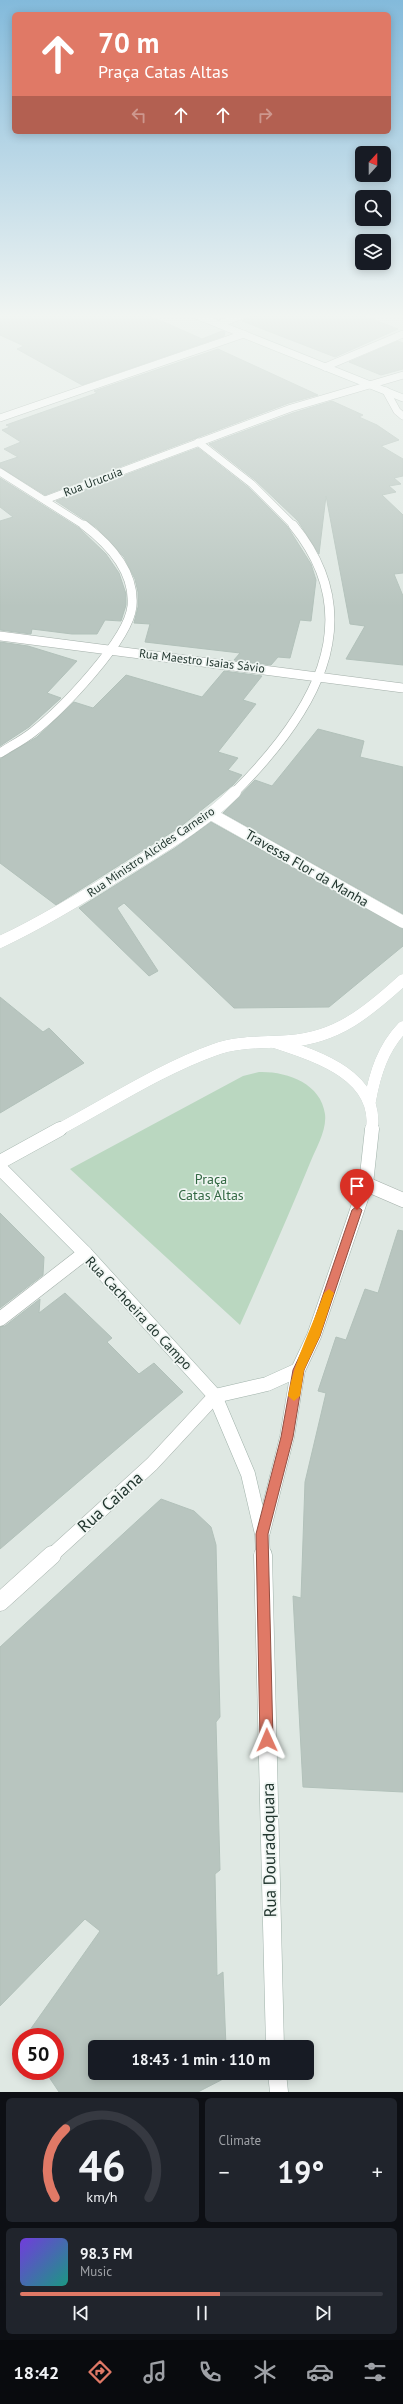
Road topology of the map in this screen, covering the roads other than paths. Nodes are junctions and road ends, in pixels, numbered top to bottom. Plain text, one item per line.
1 (19, 412) edge
2 (281, 412) edge
3 (0, 418) edge
4 (198, 442) junction
5 (0, 472) edge
6 (45, 500) junction
7 (0, 636) edge
8 (108, 650) junction
9 (319, 676) junction
10 (403, 688) edge
11 (0, 754) edge
12 (211, 814) junction
13 (403, 922) edge
14 (0, 942) edge
15 (403, 980) edge
16 (403, 1027) edge
17 (274, 1042) junction
18 (370, 1101) junction
19 (0, 1162) edge
20 (0, 1168) edge
21 (366, 1184) junction
22 (403, 1200) edge
23 (85, 1253) junction
24 (0, 1319) edge
25 (298, 1370) junction
26 (215, 1396) junction
27 (262, 1534) junction
28 (0, 1602) edge
29 (275, 2040) edge
30 (278, 2080) edge
31 (279, 2092) edge

1 - 3 street
2 - 4 street, Rua Urucuia
4 - 6 street, Rua Urucuia
4 - 9 street, Rua Ministro Alcides Carneiro
5 - 6 street
6 - 8 street
7 - 8 street, Rua Maestro Isaias Sávio
8 - 9 street, Rua Maestro Isaias Sávio
8 - 11 street
9 - 10 street, Rua Maestro Isaias Sávio
9 - 12 street, Rua Ministro Alcides Carneiro
12 - 13 street, Travessa Flor da Manha
12 - 14 street, Rua Ministro Alcides Carneiro
15 - 17 street
16 - 18 street
17 - 18 street
17 - 19 street
18 - 21 street
20 - 23 street, Rua Cachoeira do Campo
21 - 22 street
21 - 25 street
23 - 24 street
23 - 26 street, Rua Cachoeira do Campo
25 - 26 street
25 - 27 street, Rua Douradoquara
26 - 27 street, Rua Douradoquara
26 - 28 street, Rua Caiana
27 - 29 street, Rua Douradoquara
30 - 31 street

